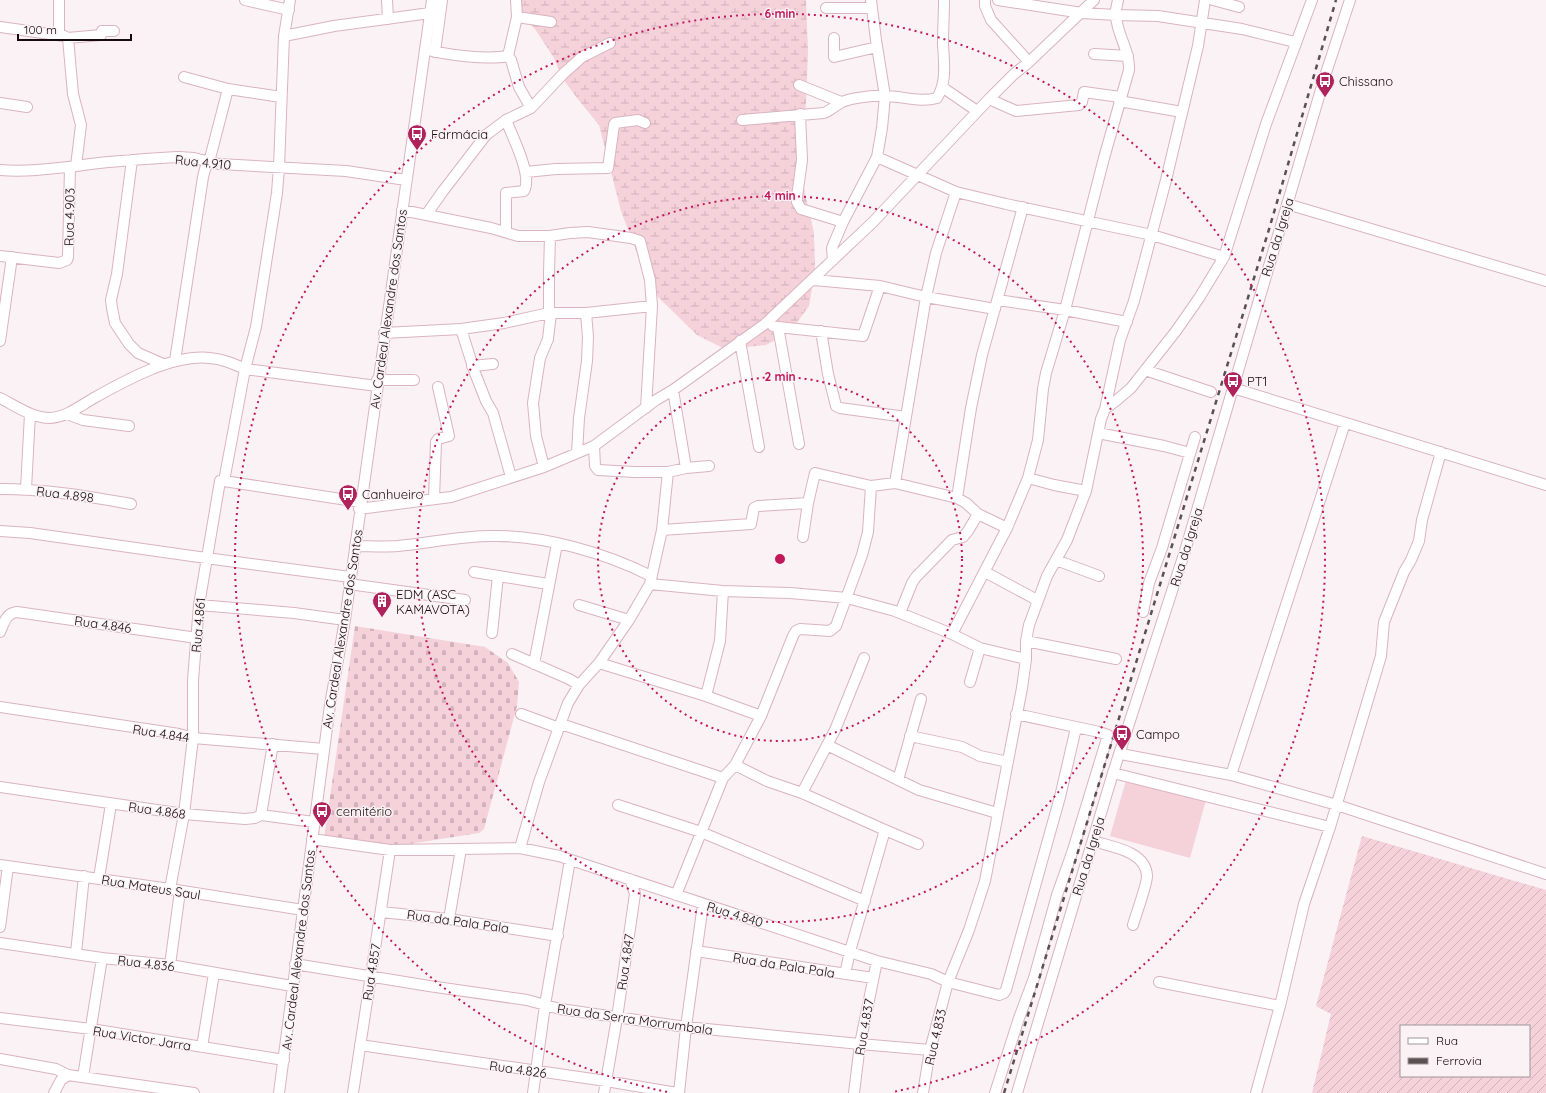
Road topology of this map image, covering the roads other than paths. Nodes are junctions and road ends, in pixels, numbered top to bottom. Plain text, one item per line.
1 (59, 0) edge
2 (245, 0) edge
3 (387, 0) edge
4 (436, 0) edge
5 (516, 0) edge
6 (944, 0) edge
7 (985, 0) edge
8 (998, 0) edge
9 (1094, 0) edge
10 (1118, 0) edge
11 (1205, 0) edge
12 (1213, 0) edge
13 (1312, 0) edge
14 (1350, 0) edge
15 (872, 4) edge
16 (290, 5) edge
17 (1239, 7) dead end
18 (826, 8) dead end
19 (430, 13) junction
20 (1082, 13) junction
21 (1116, 15) junction
22 (516, 17) junction
23 (388, 19) junction
24 (551, 22) dead end
25 (1202, 22) junction
26 (0, 27) edge
27 (114, 31) dead end
28 (284, 36) junction
29 (64, 37) junction
30 (834, 38) dead end
31 (1295, 42) junction
32 (610, 43) dead end
33 (877, 48) junction
34 (425, 49) junction
35 (436, 52) junction
36 (1094, 54) dead end
37 (508, 56) junction
38 (1128, 56) junction
39 (1029, 62) junction
40 (184, 76) dead end
41 (798, 85) dead end
42 (942, 87) junction
43 (228, 89) junction
44 (885, 96) junction
45 (281, 97) junction
46 (989, 99) junction
47 (1120, 99) junction
48 (0, 102) edge
49 (841, 102) junction
50 (27, 107) dead end
51 (531, 108) junction
52 (977, 111) junction
53 (1182, 112) junction
54 (800, 114) junction
55 (506, 120) junction
56 (742, 120) dead end
57 (645, 123) dead end
58 (877, 157) junction
59 (132, 160) junction
60 (209, 162) junction
61 (73, 166) junction
62 (279, 167) junction
63 (0, 170) edge
64 (526, 172) junction
65 (917, 175) junction
66 (406, 180) junction
67 (956, 192) junction
68 (1287, 204) junction
69 (1023, 207) junction
70 (402, 210) junction
71 (426, 215) junction
72 (843, 222) junction
73 (1088, 222) junction
74 (506, 232) junction
75 (1152, 235) junction
76 (550, 236) junction
77 (0, 256) edge
78 (1224, 257) junction
79 (12, 258) junction
80 (833, 260) junction
81 (814, 280) junction
82 (1546, 281) edge
83 (880, 286) junction
84 (926, 297) junction
85 (996, 304) junction
86 (652, 306) junction
87 (1065, 310) junction
88 (550, 313) junction
89 (586, 313) junction
90 (1127, 322) junction
91 (765, 324) junction
92 (778, 327) junction
93 (462, 329) junction
94 (821, 331) junction
95 (384, 333) junction
96 (0, 341) edge
97 (740, 341) junction
98 (176, 361) junction
99 (163, 364) junction
100 (493, 364) dead end
101 (472, 366) junction
102 (245, 369) junction
103 (1145, 370) junction
104 (414, 380) dead end
105 (377, 383) junction
106 (438, 387) dead end
107 (1233, 388) junction
108 (673, 390) junction
109 (1211, 392) dead end
110 (0, 398) edge
111 (646, 408) junction
112 (1105, 409) junction
113 (30, 414) junction
114 (67, 414) junction
115 (906, 417) junction
116 (1345, 422) junction
117 (129, 426) dead end
118 (1098, 433) junction
119 (1195, 437) dead end
120 (798, 444) dead end
121 (594, 446) junction
122 (759, 447) dead end
123 (1441, 452) junction
124 (577, 453) junction
125 (1190, 453) junction
126 (709, 466) dead end
127 (544, 467) junction
128 (686, 468) junction
129 (668, 472) junction
130 (511, 477) junction
131 (1028, 478) junction
132 (224, 481) junction
133 (895, 483) junction
134 (1546, 485) edge
135 (871, 486) junction
136 (0, 489) edge
137 (26, 489) junction
138 (1086, 491) junction
139 (958, 498) junction
140 (434, 500) junction
141 (808, 503) junction
142 (131, 504) dead end
143 (360, 506) junction
144 (978, 514) junction
145 (1007, 528) junction
146 (662, 530) junction
147 (0, 531) edge
148 (803, 537) dead end
149 (556, 544) junction
150 (355, 546) junction
151 (206, 558) junction
152 (1056, 560) junction
153 (474, 572) dead end
154 (985, 572) junction
155 (498, 576) junction
156 (1099, 576) dead end
157 (650, 580) junction
158 (350, 581) junction
159 (548, 584) junction
160 (723, 592) junction
161 (847, 598) junction
162 (465, 600) dead end
163 (1037, 600) junction
164 (199, 605) junction
165 (579, 605) dead end
166 (1143, 612) dead end
167 (900, 613) junction
168 (345, 620) junction
169 (629, 620) junction
170 (0, 632) edge
171 (492, 632) dead end
172 (952, 634) junction
173 (197, 638) junction
174 (1026, 641) junction
175 (980, 648) junction
176 (512, 654) dead end
177 (864, 658) dead end
178 (1026, 659) junction
179 (1116, 660) dead end
180 (599, 663) junction
181 (534, 664) junction
182 (970, 682) dead end
183 (579, 685) junction
184 (706, 696) junction
185 (921, 699) dead end
186 (0, 707) edge
187 (521, 714) dead end
188 (1016, 714) junction
189 (761, 716) junction
190 (560, 726) junction
191 (1076, 728) junction
192 (910, 736) junction
193 (193, 738) junction
194 (273, 744) junction
195 (827, 745) junction
196 (324, 749) junction
197 (1121, 754) junction
198 (1008, 762) junction
199 (735, 765) junction
200 (1114, 773) junction
201 (1231, 775) junction
202 (723, 778) junction
203 (898, 780) junction
204 (0, 787) edge
205 (802, 793) junction
206 (111, 804) junction
207 (1336, 805) junction
208 (618, 806) dead end
209 (998, 813) junction
210 (184, 814) junction
211 (261, 815) junction
212 (314, 822) junction
213 (1330, 827) junction
214 (885, 830) junction
215 (700, 832) junction
216 (312, 839) junction
217 (1093, 841) junction
218 (918, 844) dead end
219 (520, 848) junction
220 (461, 849) junction
221 (390, 850) junction
222 (570, 860) junction
223 (4, 866) edge
224 (1546, 874) edge
225 (84, 876) junction
226 (99, 878) junction
227 (630, 879) junction
228 (651, 886) junction
229 (175, 890) junction
230 (635, 894) junction
231 (676, 895) junction
232 (865, 901) junction
233 (703, 904) junction
234 (303, 910) junction
235 (381, 912) junction
236 (449, 919) junction
237 (1133, 925) dead end
238 (0, 927) edge
239 (558, 936) junction
240 (0, 943) edge
241 (696, 951) junction
242 (850, 951) junction
243 (76, 953) junction
244 (102, 958) junction
245 (877, 961) junction
246 (295, 964) junction
247 (170, 966) junction
248 (214, 973) junction
249 (845, 974) junction
250 (371, 976) junction
251 (873, 978) junction
252 (948, 982) junction
253 (1159, 982) dead end
254 (292, 986) junction
255 (545, 1004) junction
256 (1280, 1006) junction
257 (0, 1018) edge
258 (617, 1018) junction
259 (686, 1027) junction
260 (91, 1029) junction
261 (860, 1044) junction
262 (360, 1045) junction
263 (202, 1047) junction
264 (930, 1050) junction
265 (0, 1059) edge
266 (284, 1060) junction
267 (536, 1072) junction
268 (68, 1075) junction
269 (83, 1077) junction
270 (606, 1081) junction
271 (54, 1093) edge
272 (194, 1093) edge
273 (279, 1093) edge
274 (353, 1093) edge
275 (533, 1093) edge
276 (604, 1093) edge
277 (678, 1093) edge
278 (854, 1093) edge
279 (923, 1093) edge
280 (995, 1093) edge
281 (1017, 1093) edge
282 (1256, 1093) edge

1 - 29 street
2 - 16 street
3 - 23 street
4 - 19 street, Av. Cardeal Alexandre dos Santos
4 - 35 street
5 - 22 street
6 - 42 street
7 - 39 street
8 - 20 street
9 - 20 street
10 - 21 street
11 - 25 street, Rua 4.833
12 - 17 street
13 - 31 street
14 - 68 street, Rua da Igreja
15 - 18 street
15 - 33 street
16 - 28 street, Rua 4.861
19 - 23 street
19 - 34 street, Av. Cardeal Alexandre dos Santos
20 - 21 street
20 - 39 street
21 - 25 street
21 - 38 street
22 - 24 street
22 - 37 street
23 - 28 street
25 - 31 street
25 - 53 street, Rua 4.833
26 - 29 street
27 - 29 street
28 - 45 street, Rua 4.861
29 - 61 street
30 - 33 street
31 - 78 street
32 - 51 street
33 - 44 street
34 - 35 street
34 - 66 street, Av. Cardeal Alexandre dos Santos
35 - 37 street
36 - 38 street
37 - 51 street
38 - 47 street
39 - 46 street
40 - 43 street
41 - 49 street
42 - 44 street
42 - 52 street
43 - 45 street
43 - 60 street
44 - 49 street
44 - 58 street
45 - 62 street, Rua 4.861
46 - 47 street
46 - 52 street
47 - 53 street
47 - 73 street
48 - 50 street
49 - 54 street
51 - 55 street
52 - 65 street
53 - 75 street, Rua 4.833
54 - 56 street
54 - 72 street
55 - 64 street
55 - 71 street
57 - 64 street
58 - 65 street
58 - 72 street
59 - 60 street, Rua 4.910
59 - 61 street, Rua 4.910
59 - 99 street
60 - 62 street, Rua 4.910
60 - 98 street
61 - 63 street, Rua 4.910
61 - 79 street, Rua 4.903
62 - 66 street, Rua 4.910
62 - 102 street, Rua 4.861
64 - 74 street
65 - 67 street
65 - 80 street
66 - 70 street, Av. Cardeal Alexandre dos Santos
67 - 69 street
67 - 84 street
68 - 82 street
68 - 107 street, Rua da Igreja
69 - 73 street
69 - 85 street
70 - 71 street
70 - 95 street, Av. Cardeal Alexandre dos Santos
71 - 74 street
72 - 80 street
73 - 75 street
73 - 87 street
74 - 76 street
75 - 78 street
75 - 90 street, Rua 4.833
76 - 86 street
76 - 88 street
77 - 79 street
78 - 103 street
79 - 96 street
80 - 81 street
81 - 83 street
81 - 91 street
83 - 84 street
83 - 94 street
84 - 85 street
84 - 115 street
85 - 87 street
85 - 139 street
86 - 89 street
86 - 111 street
87 - 90 street
87 - 131 street
88 - 89 street
88 - 93 street
88 - 127 street
89 - 124 street
90 - 112 street, Rua 4.833
91 - 92 street
91 - 97 street
92 - 94 street
92 - 120 street
93 - 95 street
93 - 101 street
94 - 115 street
95 - 105 street, Av. Cardeal Alexandre dos Santos
97 - 108 street
97 - 122 street
98 - 99 street
98 - 102 street
99 - 114 street
100 - 101 street
101 - 130 street
102 - 105 street
102 - 132 street, Rua 4.861
103 - 109 street
103 - 112 street
104 - 105 street
105 - 143 street, Av. Cardeal Alexandre dos Santos
106 - 140 street
107 - 116 street
107 - 197 street, Rua da Igreja
108 - 111 street
108 - 128 street
110 - 113 street
111 - 121 street
112 - 118 street, Rua 4.833
113 - 114 street
113 - 137 street
114 - 117 street
115 - 133 street
116 - 123 street
116 - 201 street
118 - 125 street
118 - 138 street, Rua 4.833
119 - 125 street
121 - 124 street
121 - 129 street
123 - 134 street
123 - 207 street
124 - 127 street
125 - 166 street
126 - 128 street
127 - 130 street
128 - 129 street
129 - 146 street
130 - 140 street
131 - 138 street
131 - 145 street
132 - 143 street
132 - 151 street, Rua 4.861
133 - 135 street
133 - 139 street
135 - 141 street
135 - 161 street
136 - 137 street, Rua 4.898
137 - 142 street, Rua 4.898
138 - 152 street, Rua 4.833
139 - 144 street
140 - 143 street
141 - 146 street
141 - 148 street
143 - 150 street, Av. Cardeal Alexandre dos Santos
144 - 145 street
144 - 167 street
145 - 154 street
146 - 157 street
147 - 151 street
149 - 150 street
149 - 157 street
149 - 159 street
150 - 158 street, Av. Cardeal Alexandre dos Santos
151 - 158 street
151 - 164 street, Rua 4.861
152 - 156 street
152 - 163 street, Rua 4.833
153 - 155 street
154 - 163 street
154 - 172 street
155 - 159 street
155 - 171 street
157 - 160 street
157 - 169 street
158 - 162 street
158 - 168 street, Av. Cardeal Alexandre dos Santos
159 - 181 street
160 - 161 street
160 - 184 street
161 - 167 street
161 - 189 street
163 - 174 street, Rua 4.833
164 - 168 street
164 - 173 street, Rua 4.861
165 - 169 street
167 - 172 street
168 - 196 street, Av. Cardeal Alexandre dos Santos
169 - 180 street
170 - 173 street, Rua 4.846
172 - 175 street
173 - 193 street, Rua 4.861
174 - 178 street, Rua 4.833
174 - 179 street
175 - 178 street
175 - 182 street
176 - 181 street
177 - 195 street
178 - 188 street, Rua 4.833
180 - 183 street
180 - 184 street
181 - 183 street
183 - 190 street
184 - 189 street
185 - 192 street
186 - 193 street, Rua 4.844
187 - 190 street
188 - 191 street
188 - 198 street, Rua 4.833
189 - 199 street
190 - 202 street
190 - 219 street
191 - 252 street, Rua 4.840
191 - 280 street, Rua da Igreja
192 - 198 street
192 - 203 street
193 - 194 street, Rua 4.844
193 - 210 street, Rua 4.861
194 - 196 street, Rua 4.844
194 - 211 street
195 - 203 street
195 - 205 street
196 - 212 street, Av. Cardeal Alexandre dos Santos
197 - 200 street, Rua da Igreja
197 - 201 street
198 - 209 street, Rua 4.833
199 - 202 street
199 - 205 street
200 - 213 street
200 - 217 street, Rua da Igreja
201 - 207 street
202 - 215 street
203 - 209 street
204 - 206 street, Rua 4.868
205 - 214 street
206 - 210 street, Rua 4.868
206 - 226 street
207 - 213 street
207 - 224 street
208 - 215 street
209 - 252 street, Rua 4.833
210 - 211 street, Rua 4.868
210 - 229 street, Rua 4.861
211 - 212 street, Rua 4.868
212 - 216 street, Av. Cardeal Alexandre dos Santos
213 - 256 street
214 - 218 street
214 - 232 street
215 - 231 street
215 - 232 street
216 - 221 street, Rua 4.840
216 - 234 street, Av. Cardeal Alexandre dos Santos
217 - 237 street
217 - 281 street, Rua da Igreja
219 - 220 street, Rua 4.840
219 - 222 street, Rua 4.840
220 - 221 street, Rua 4.840
220 - 236 street
221 - 235 street, Rua 4.857
222 - 227 street, Rua 4.840
222 - 239 street
223 - 225 street, Rua Mateus Saul
223 - 238 street
225 - 226 street, Rua Mateus Saul
225 - 243 street
226 - 229 street, Rua Mateus Saul
227 - 228 street, Rua 4.840
227 - 230 street, Rua 4.847
228 - 230 street
228 - 231 street, Rua 4.840
229 - 234 street, Rua Mateus Saul
229 - 247 street, Rua 4.861
230 - 258 street, Rua 4.847
231 - 233 street, Rua 4.840
232 - 242 street
233 - 241 street
233 - 242 street, Rua 4.840
234 - 246 street, Av. Cardeal Alexandre dos Santos
235 - 236 street, Rua da Pala Pala
235 - 250 street, Rua 4.857
236 - 239 street, Rua da Pala Pala
239 - 255 street
240 - 243 street, Rua 4.836
241 - 249 street, Rua da Pala Pala
241 - 259 street
242 - 245 street, Rua 4.840
242 - 249 street
243 - 244 street, Rua 4.836
244 - 247 street, Rua 4.836
244 - 260 street
245 - 251 street, Rua 4.837
245 - 252 street, Rua 4.840
246 - 250 street, Rua da Serra Morrumbala
246 - 254 street, Av. Cardeal Alexandre dos Santos
247 - 248 street, Rua 4.836
248 - 254 street, Rua 4.836
248 - 263 street
249 - 251 street, Rua da Pala Pala
250 - 255 street, Rua da Serra Morrumbala
250 - 262 street, Rua 4.857
251 - 261 street, Rua 4.837
252 - 264 street, Rua 4.833
253 - 256 street
254 - 266 street, Av. Cardeal Alexandre dos Santos
255 - 258 street, Rua da Serra Morrumbala
255 - 267 street
256 - 282 street
257 - 260 street, Rua Victor Jarra
258 - 259 street, Rua da Serra Morrumbala
258 - 270 street, Rua 4.847
259 - 261 street, Rua da Serra Morrumbala
259 - 277 street
260 - 263 street, Rua Victor Jarra
260 - 269 street
261 - 264 street, Rua da Serra Morrumbala
261 - 278 street, Rua 4.837
262 - 267 street, Rua 4.826
262 - 274 street, Rua 4.857
263 - 266 street, Rua Victor Jarra
264 - 279 street, Rua 4.833
265 - 268 street
266 - 273 street, Av. Cardeal Alexandre dos Santos
267 - 270 street, Rua 4.826
267 - 275 street
268 - 269 street
268 - 271 street
269 - 272 street
270 - 276 street, Rua 4.847
270 - 277 street, Rua 4.826

